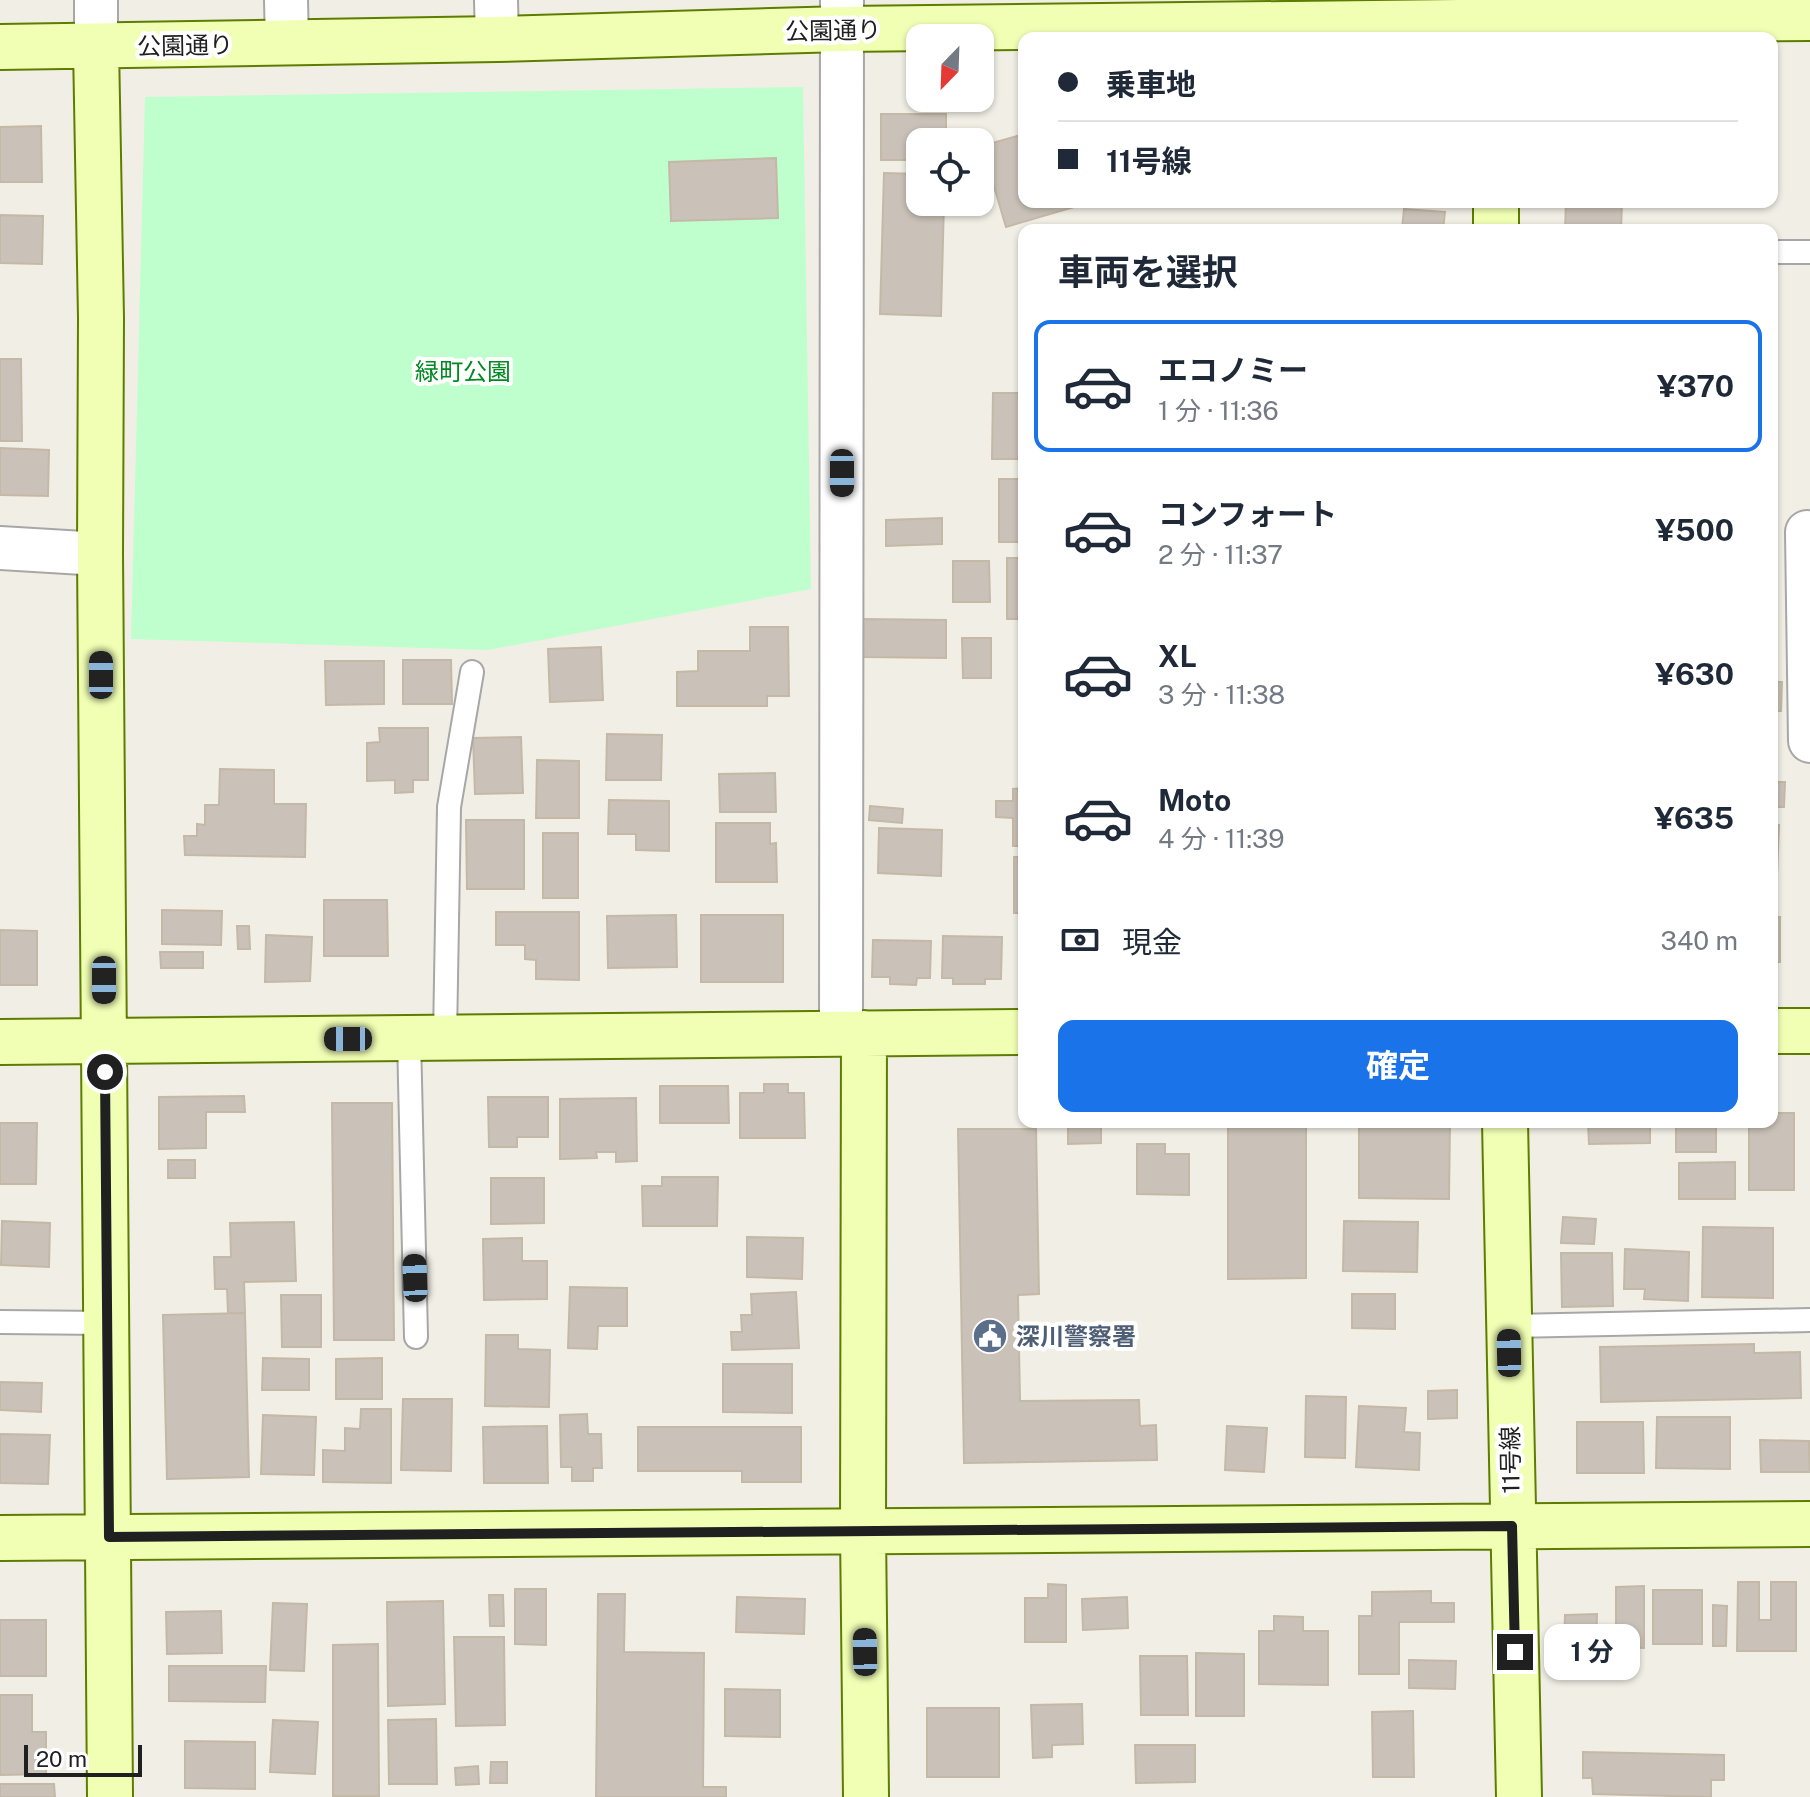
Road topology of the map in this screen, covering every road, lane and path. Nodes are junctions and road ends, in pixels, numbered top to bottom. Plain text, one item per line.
1 (96, 0) edge
2 (286, 0) edge
3 (1171, 13) edge
4 (842, 15) edge
5 (1810, 18) edge
6 (496, 20) edge
7 (1490, 20) edge
8 (287, 43) junction
9 (0, 47) edge
10 (96, 47) junction
11 (1778, 252) edge
12 (1810, 252) edge
13 (1796, 533) edge
14 (0, 548) edge
15 (100, 554) junction
16 (472, 672) dead end
17 (1810, 741) edge
18 (1778, 1031) edge
19 (1810, 1031) edge
20 (1018, 1032) edge
21 (852, 1033) junction
22 (427, 1038) junction
23 (105, 1041) junction
24 (0, 1042) edge
25 (1505, 1128) edge
26 (1810, 1320) edge
27 (0, 1322) edge
28 (107, 1323) junction
29 (1508, 1326) junction
30 (416, 1337) dead end
31 (1810, 1524) edge
32 (1512, 1526) junction
33 (863, 1531) junction
34 (109, 1537) junction
35 (0, 1538) edge
36 (110, 1797) edge
37 (866, 1797) edge
38 (1519, 1797) edge

1 - 10 street
2 - 8 street
3 - 4 street, 公園通り
3 - 7 street, 公園通り
4 - 6 street, 公園通り
4 - 21 street
5 - 7 street, 公園通り
6 - 8 street, 公園通り
8 - 10 street, 公園通り
9 - 10 street, 公園通り
10 - 15 street
11 - 12 lane
13 - 17 street
14 - 15 street
15 - 23 street
16 - 22 lane
18 - 19 street
20 - 21 street
21 - 22 street
21 - 33 street
22 - 23 street
22 - 30 lane
23 - 24 street
23 - 28 street
25 - 29 street, 11号線
26 - 29 lane
27 - 28 lane
28 - 34 street
29 - 32 street, 11号線
31 - 32 street
32 - 33 street
32 - 38 street, 11号線
33 - 34 street
33 - 37 street
34 - 35 street
34 - 36 street

